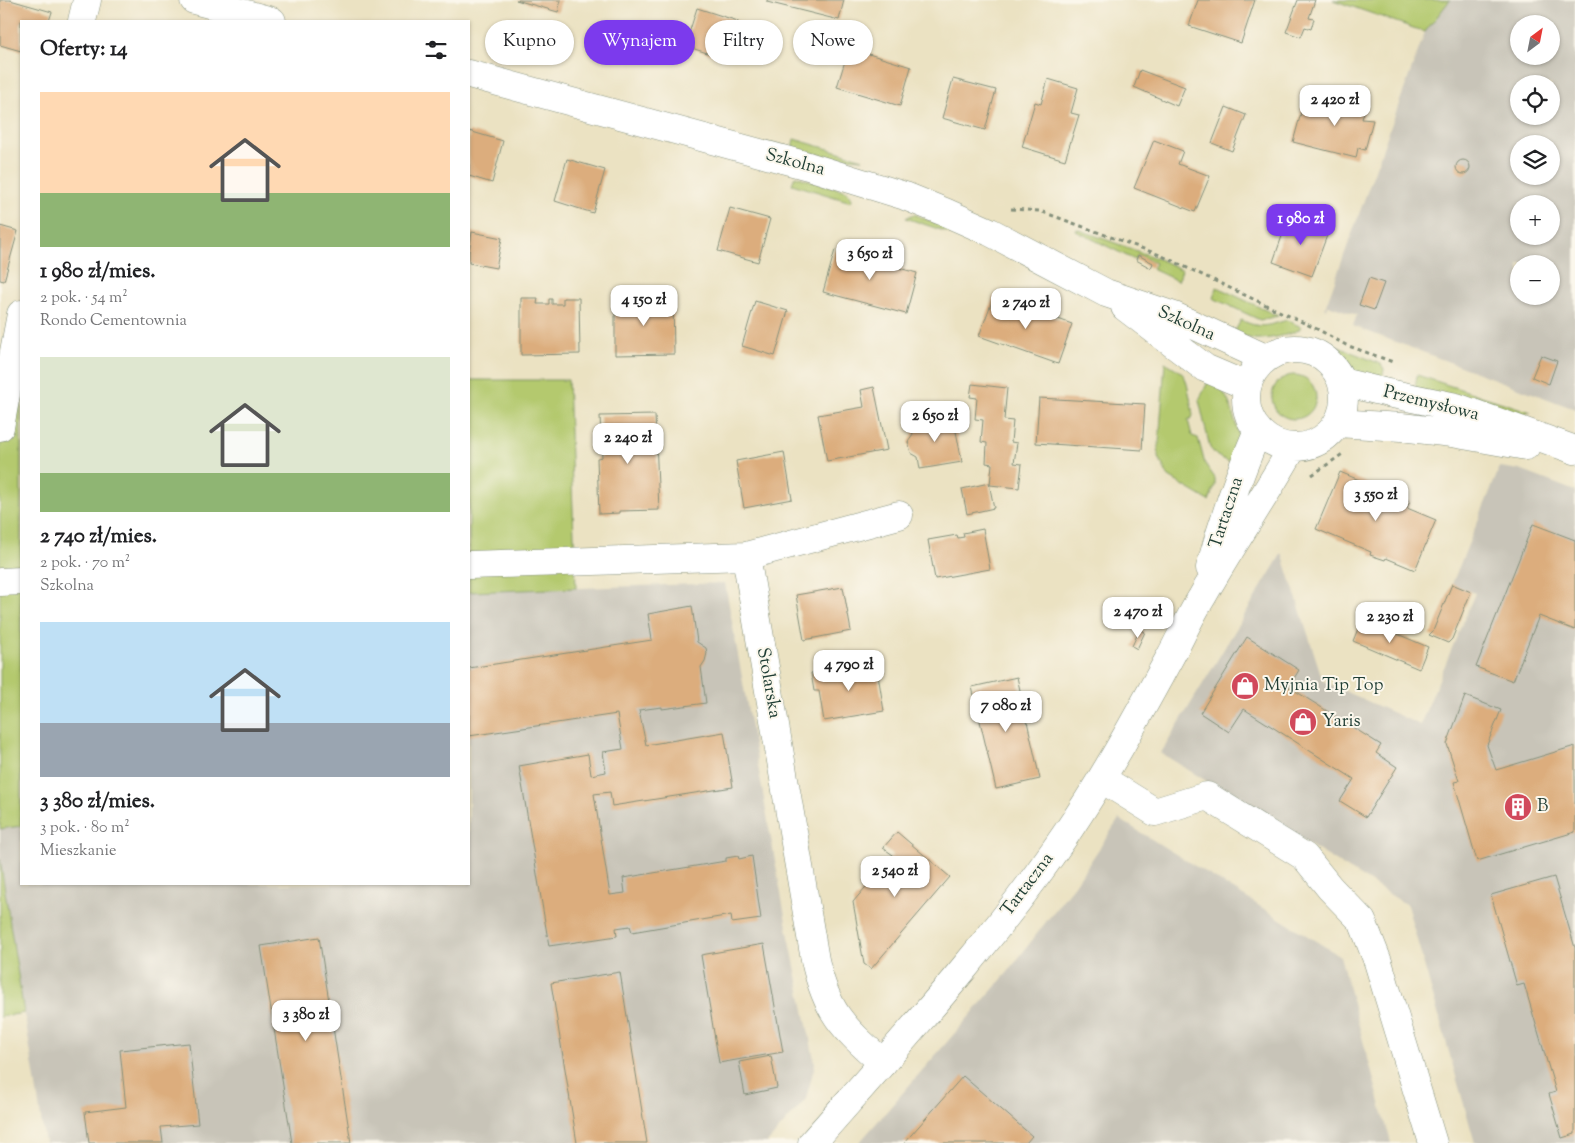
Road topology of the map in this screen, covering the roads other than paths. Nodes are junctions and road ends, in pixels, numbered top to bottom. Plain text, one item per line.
1 (87, 0) edge
2 (194, 0) edge
3 (82, 20) edge
4 (268, 20) edge
5 (470, 74) edge
6 (1106, 293) junction
7 (20, 319) edge
8 (1265, 358) junction
9 (1342, 382) junction
10 (1247, 386) junction
11 (1337, 423) junction
12 (0, 426) edge
13 (1258, 430) junction
14 (1292, 447) junction
15 (1575, 450) edge
16 (1575, 454) edge
17 (899, 515) dead end
18 (746, 556) junction
19 (470, 565) edge
20 (20, 581) edge
21 (0, 582) edge
22 (1201, 597) junction
23 (1102, 779) junction
24 (883, 1063) junction
25 (812, 1143) edge
26 (1433, 1143) edge

1 - 3 street
2 - 4 street
5 - 6 street, Szkolna
6 - 8 street, Szkolna
6 - 10 street, Szkolna
7 - 12 street
8 - 9 street
8 - 10 street
9 - 11 street
9 - 15 street, Przemysłowa
10 - 13 street
11 - 14 street
11 - 16 street, Przemysłowa
13 - 14 street
13 - 22 street, Tartaczna
14 - 22 street, Tartaczna
17 - 18 street
18 - 19 street
18 - 24 street, Stolarska
20 - 21 street
22 - 23 street, Tartaczna
23 - 24 street, Tartaczna
23 - 26 street
24 - 25 street, Tartaczna

